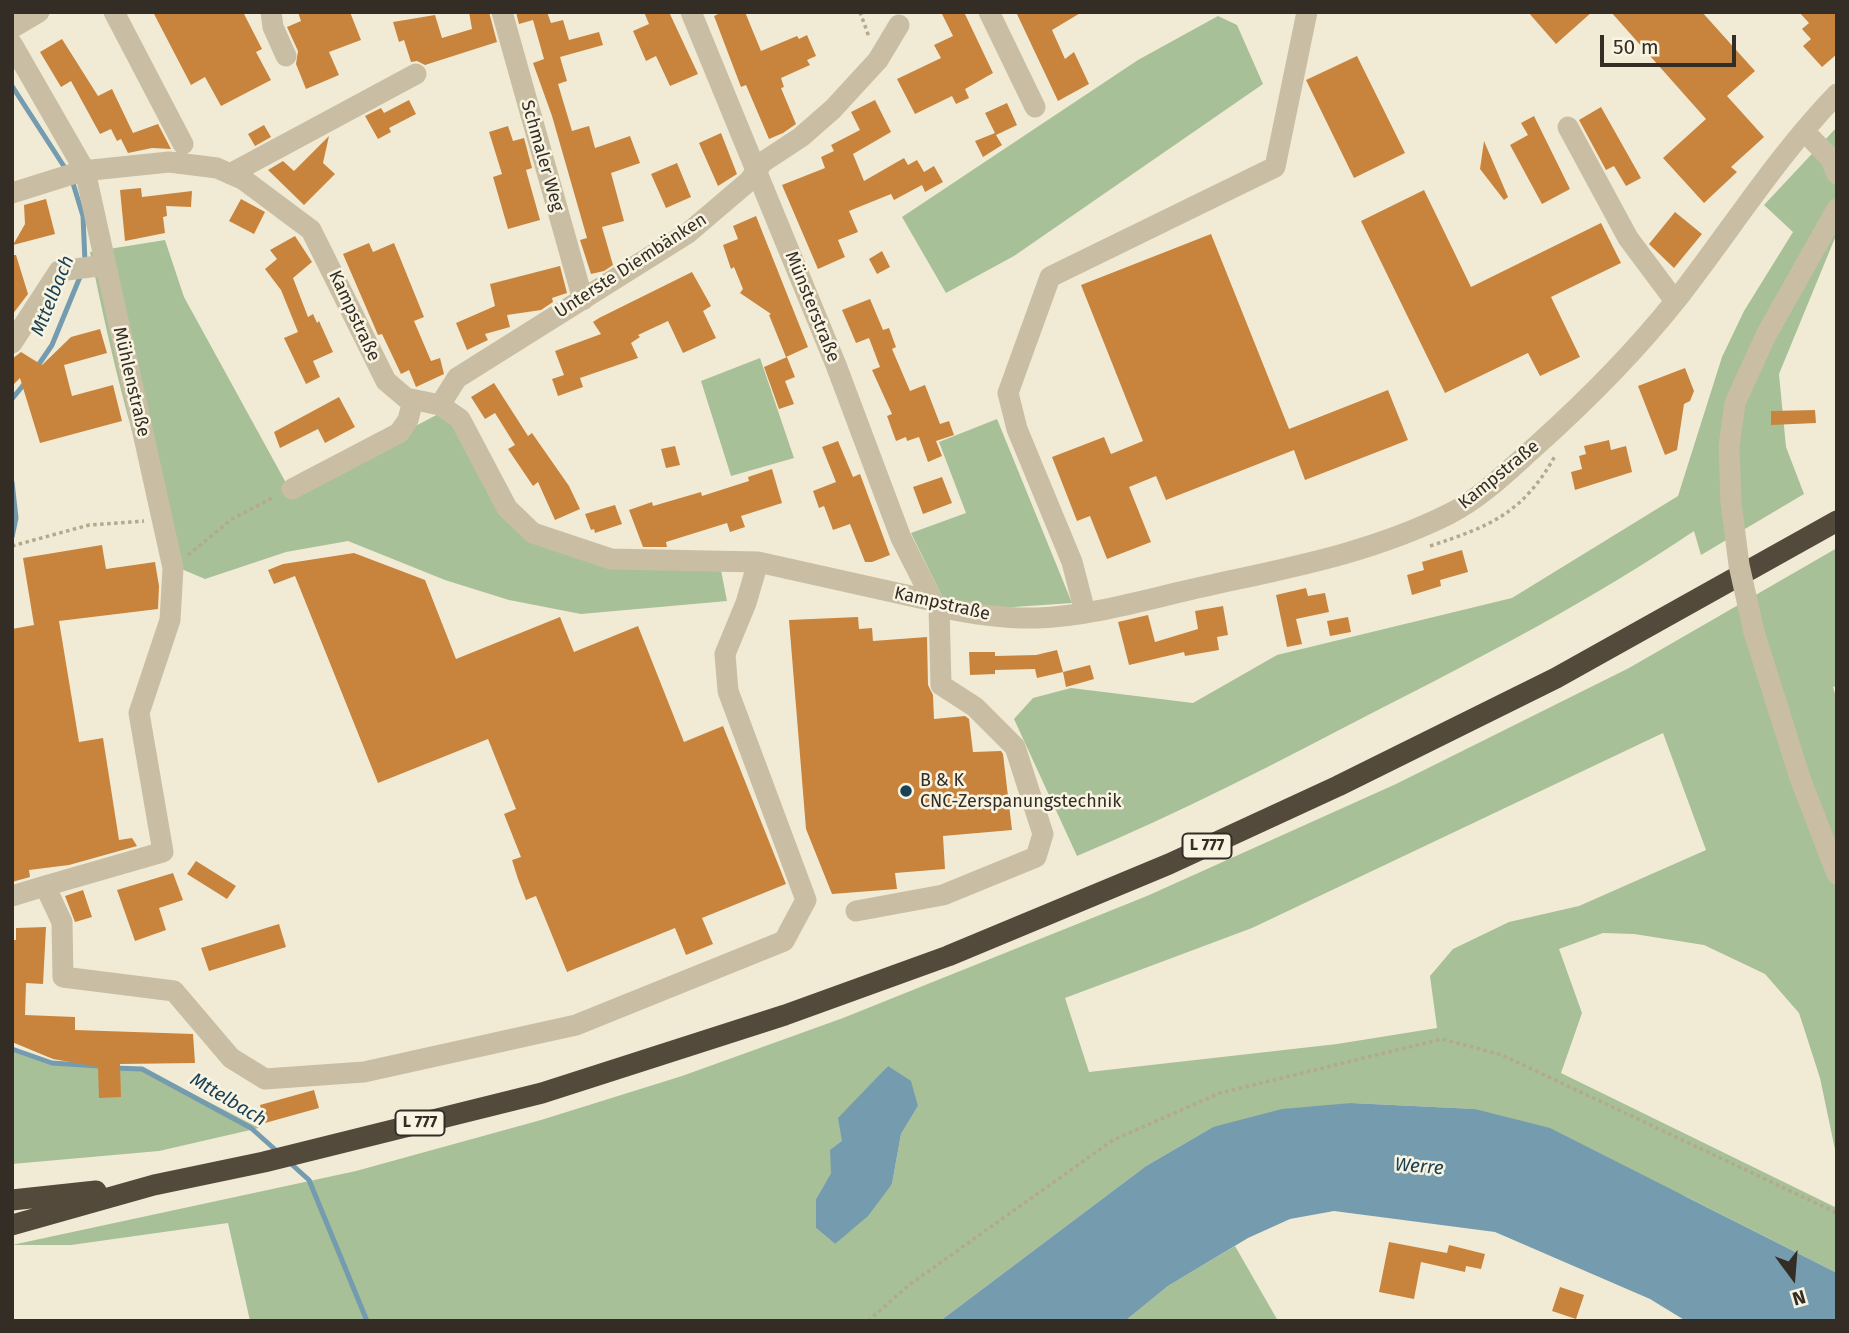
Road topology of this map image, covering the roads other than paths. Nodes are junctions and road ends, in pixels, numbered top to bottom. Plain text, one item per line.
1 (39, 12) edge
2 (114, 12) edge
3 (271, 12) edge
4 (502, 12) edge
5 (691, 12) edge
6 (989, 12) edge
7 (1307, 12) edge
8 (899, 26) dead end
9 (12, 28) edge
10 (12, 44) edge
11 (286, 56) dead end
12 (416, 74) dead end
13 (1834, 103) edge
14 (1035, 107) dead end
15 (1568, 127) dead end
16 (1805, 132) junction
17 (183, 144) dead end
18 (757, 170) junction
19 (77, 174) junction
20 (230, 174) junction
21 (1837, 174) edge
22 (12, 193) edge
23 (1837, 209) edge
24 (101, 265) junction
25 (583, 300) junction
26 (1675, 301) junction
27 (12, 343) edge
28 (413, 400) junction
29 (440, 405) junction
30 (292, 489) road end
31 (1837, 522) edge
32 (758, 562) junction
33 (936, 604) junction
34 (1085, 611) junction
35 (1837, 874) edge
36 (45, 886) junction
37 (12, 896) edge
38 (856, 911) dead end
39 (154, 1185) junction
40 (12, 1200) edge
41 (12, 1225) edge

1 - 9 street
2 - 17 street
3 - 11 street
4 - 25 street, Schmaler Weg
5 - 18 street, Münsterstraße
6 - 14 street
7 - 34 street
8 - 18 street, Unterste Diembänken
10 - 19 street, Mühlenstraße
12 - 20 street
13 - 16 street, Kampstraße
15 - 26 street
16 - 21 street
16 - 26 street, Kampstraße
18 - 25 street, Unterste Diembänken
18 - 33 street, Münsterstraße
19 - 20 street, Kampstraße
19 - 22 street
19 - 24 street, Mühlenstraße
20 - 28 street, Kampstraße
23 - 35 street, bridge
24 - 27 street
24 - 36 street, Mühlenstraße
25 - 29 street, Unterste Diembänken
26 - 34 street, Kampstraße
28 - 29 street, Kampstraße
28 - 30 street
29 - 32 street, Kampstraße
31 - 39 highway, L 777
32 - 33 street, Kampstraße
32 - 36 street
33 - 34 street, Kampstraße
33 - 38 street
36 - 37 street
39 - 40 highway, L 777
39 - 41 highway, L 777

